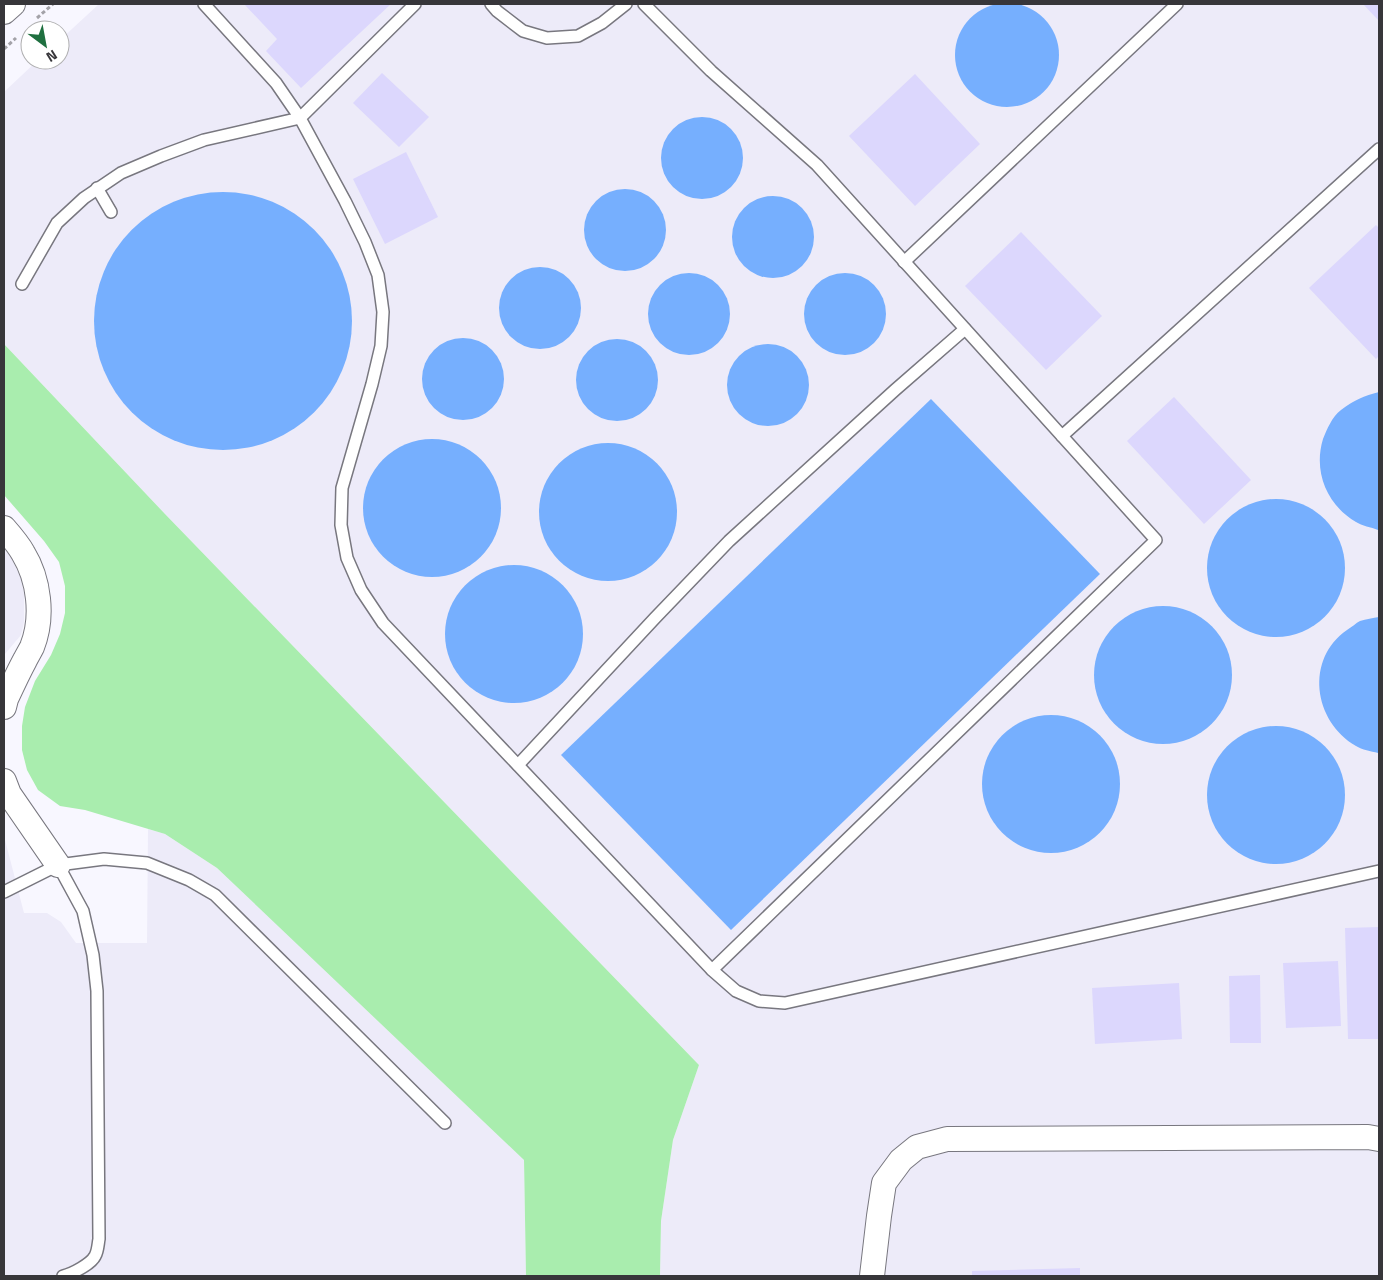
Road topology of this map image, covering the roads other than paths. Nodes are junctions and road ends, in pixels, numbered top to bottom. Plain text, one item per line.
1 (13, 4) edge
2 (204, 4) edge
3 (415, 4) edge
4 (491, 4) edge
5 (626, 4) edge
6 (644, 4) edge
7 (1177, 4) edge
8 (4, 12) edge
9 (300, 118) junction
10 (1379, 149) edge
11 (97, 188) junction
12 (110, 212) dead end
13 (904, 262) junction
14 (22, 284) dead end
15 (965, 329) junction
16 (1062, 436) junction
17 (4, 528) edge
18 (4, 707) edge
19 (518, 765) junction
20 (4, 781) edge
21 (58, 865) junction
22 (1379, 871) edge
23 (4, 892) edge
24 (712, 970) junction
25 (445, 1123) dead end
26 (1379, 1139) edge
27 (63, 1276) edge
28 (872, 1276) edge

1 - 8 street
2 - 9 lane
3 - 9 lane
4 - 5 lane
6 - 13 lane
7 - 13 lane
9 - 11 lane
9 - 19 lane
10 - 16 lane
11 - 12 lane
11 - 14 lane
13 - 15 lane
15 - 16 lane
15 - 19 lane
16 - 24 lane
17 - 18 street
19 - 24 lane
20 - 21 street
21 - 23 lane
21 - 25 lane
21 - 27 lane
22 - 24 lane
26 - 28 street

